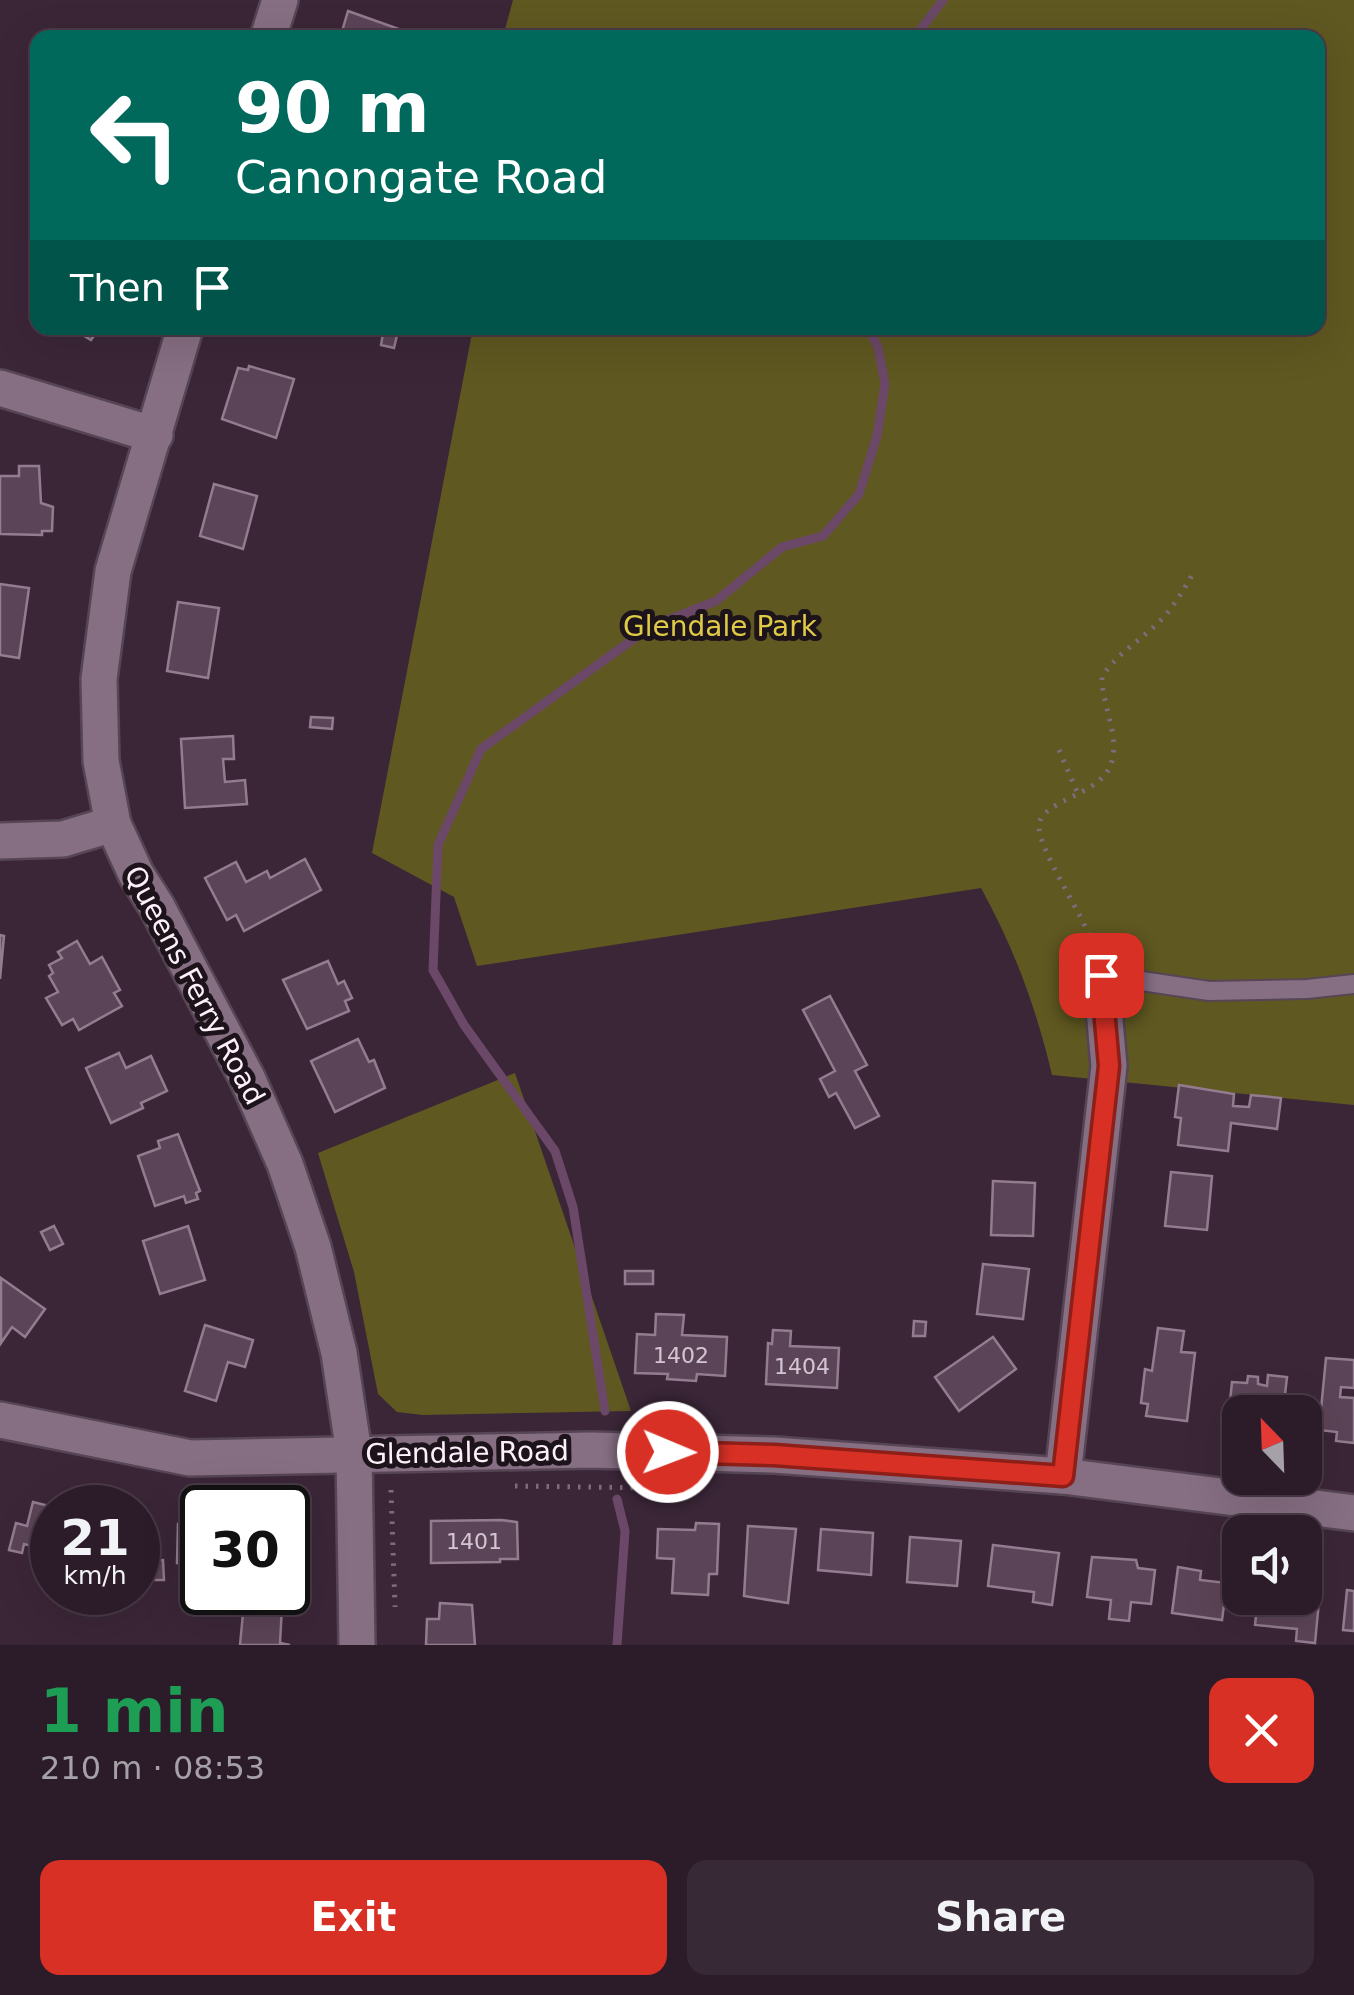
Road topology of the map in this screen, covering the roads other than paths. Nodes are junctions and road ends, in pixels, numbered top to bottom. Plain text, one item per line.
1 (280, 0) edge
2 (271, 30) edge
3 (183, 335) edge
4 (0, 388) edge
5 (156, 435) junction
6 (113, 824) junction
7 (0, 841) edge
8 (1101, 975) joint
9 (1354, 984) edge
10 (0, 1420) edge
11 (354, 1454) junction
12 (1063, 1476) junction
13 (1354, 1513) edge
14 (356, 1645) edge

1 - 2 street
3 - 5 street, Queens Ferry Road
4 - 5 street
5 - 6 street, Queens Ferry Road
6 - 7 street
6 - 11 street, Queens Ferry Road
8 - 9 lane
8 - 12 street
10 - 11 street, Glendale Road
11 - 12 street, Glendale Road
11 - 14 street, Queens Ferry Road
12 - 13 street, Glendale Road

